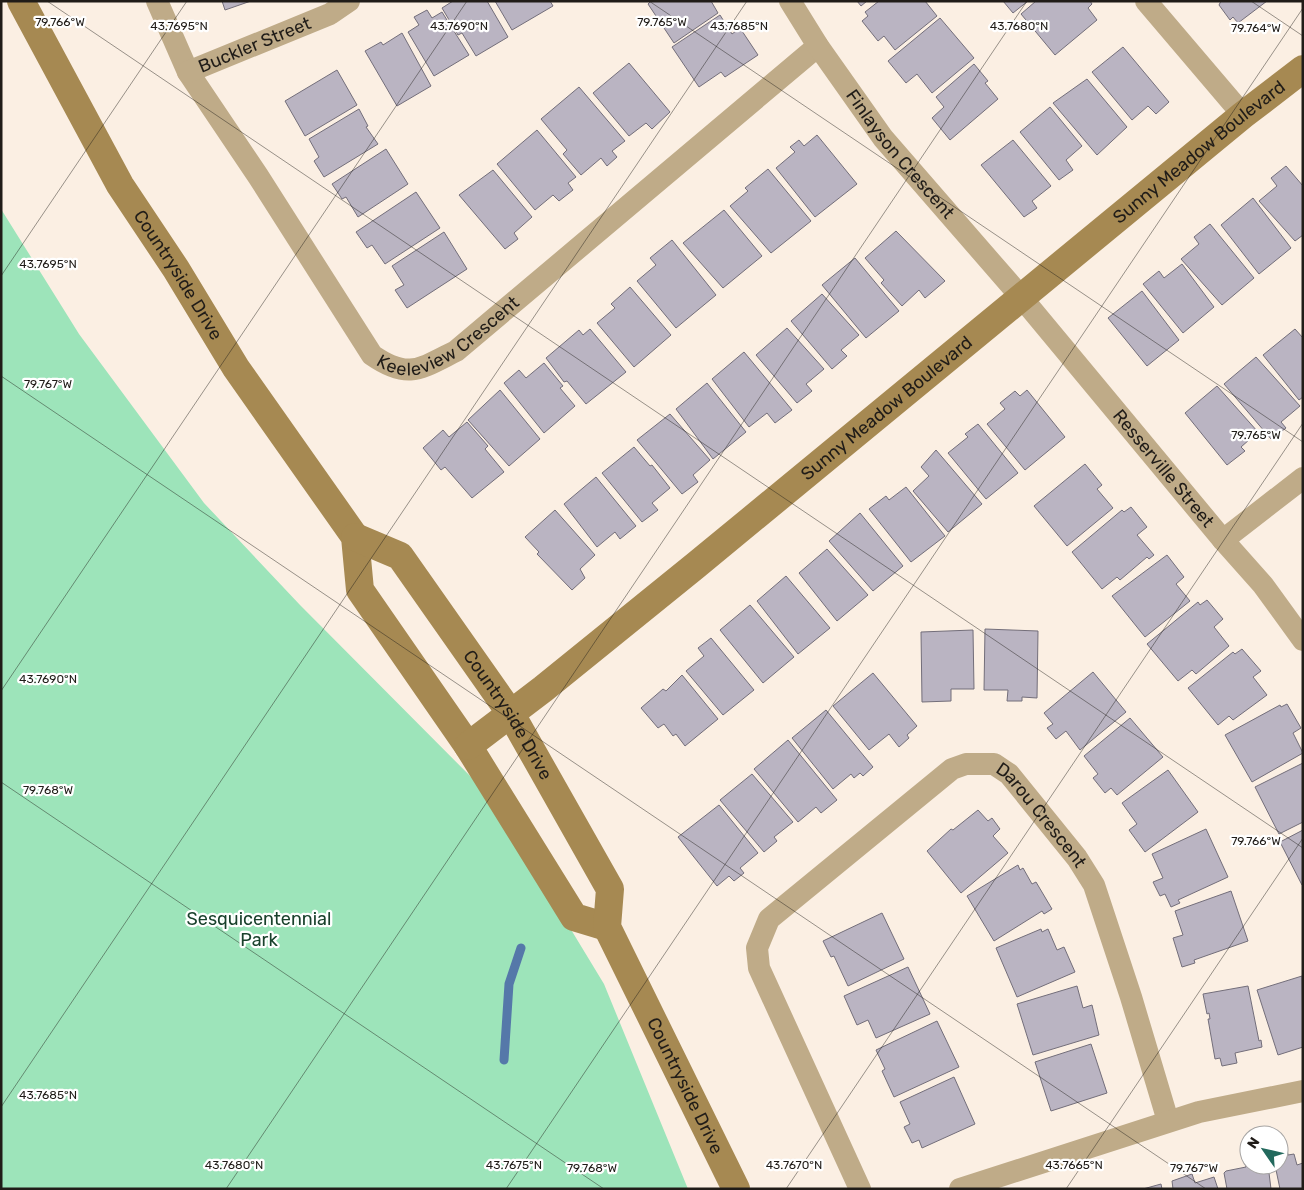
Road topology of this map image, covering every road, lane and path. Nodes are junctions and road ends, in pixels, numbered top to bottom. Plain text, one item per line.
1 (20, 1) edge
2 (157, 1) edge
3 (349, 1) edge
4 (790, 1) edge
5 (1146, 1) edge
6 (818, 46) junction
7 (1303, 69) edge
8 (188, 72) junction
9 (1243, 115) junction
10 (1022, 298) junction
11 (1303, 478) edge
12 (355, 538) junction
13 (1223, 540) junction
14 (1303, 640) edge
15 (511, 714) junction
16 (468, 746) junction
17 (607, 927) junction
18 (1303, 1091) edge
19 (1168, 1121) junction
20 (736, 1189) edge
21 (860, 1189) edge
22 (960, 1189) edge

1 - 12 main road, Countryside Drive
2 - 8 street, Keeleview Crescent
3 - 8 street, Buckler Street
4 - 6 street, Finlayson Crescent
5 - 9 street
6 - 8 street, Keeleview Crescent
6 - 10 street, Finlayson Crescent
7 - 9 main road, Sunny Meadow Boulevard
9 - 10 main road, Sunny Meadow Boulevard
10 - 13 street, Resserville Street
10 - 15 main road, Sunny Meadow Boulevard
11 - 13 street
12 - 15 main road, Countryside Drive
12 - 16 main road, Countryside Drive
13 - 14 street, Resserville Street
15 - 16 main road, Sunny Meadow Boulevard
15 - 17 main road, Countryside Drive
16 - 17 main road, Countryside Drive
17 - 20 main road, Countryside Drive
18 - 19 street
19 - 21 street, Darou Crescent
19 - 22 street

